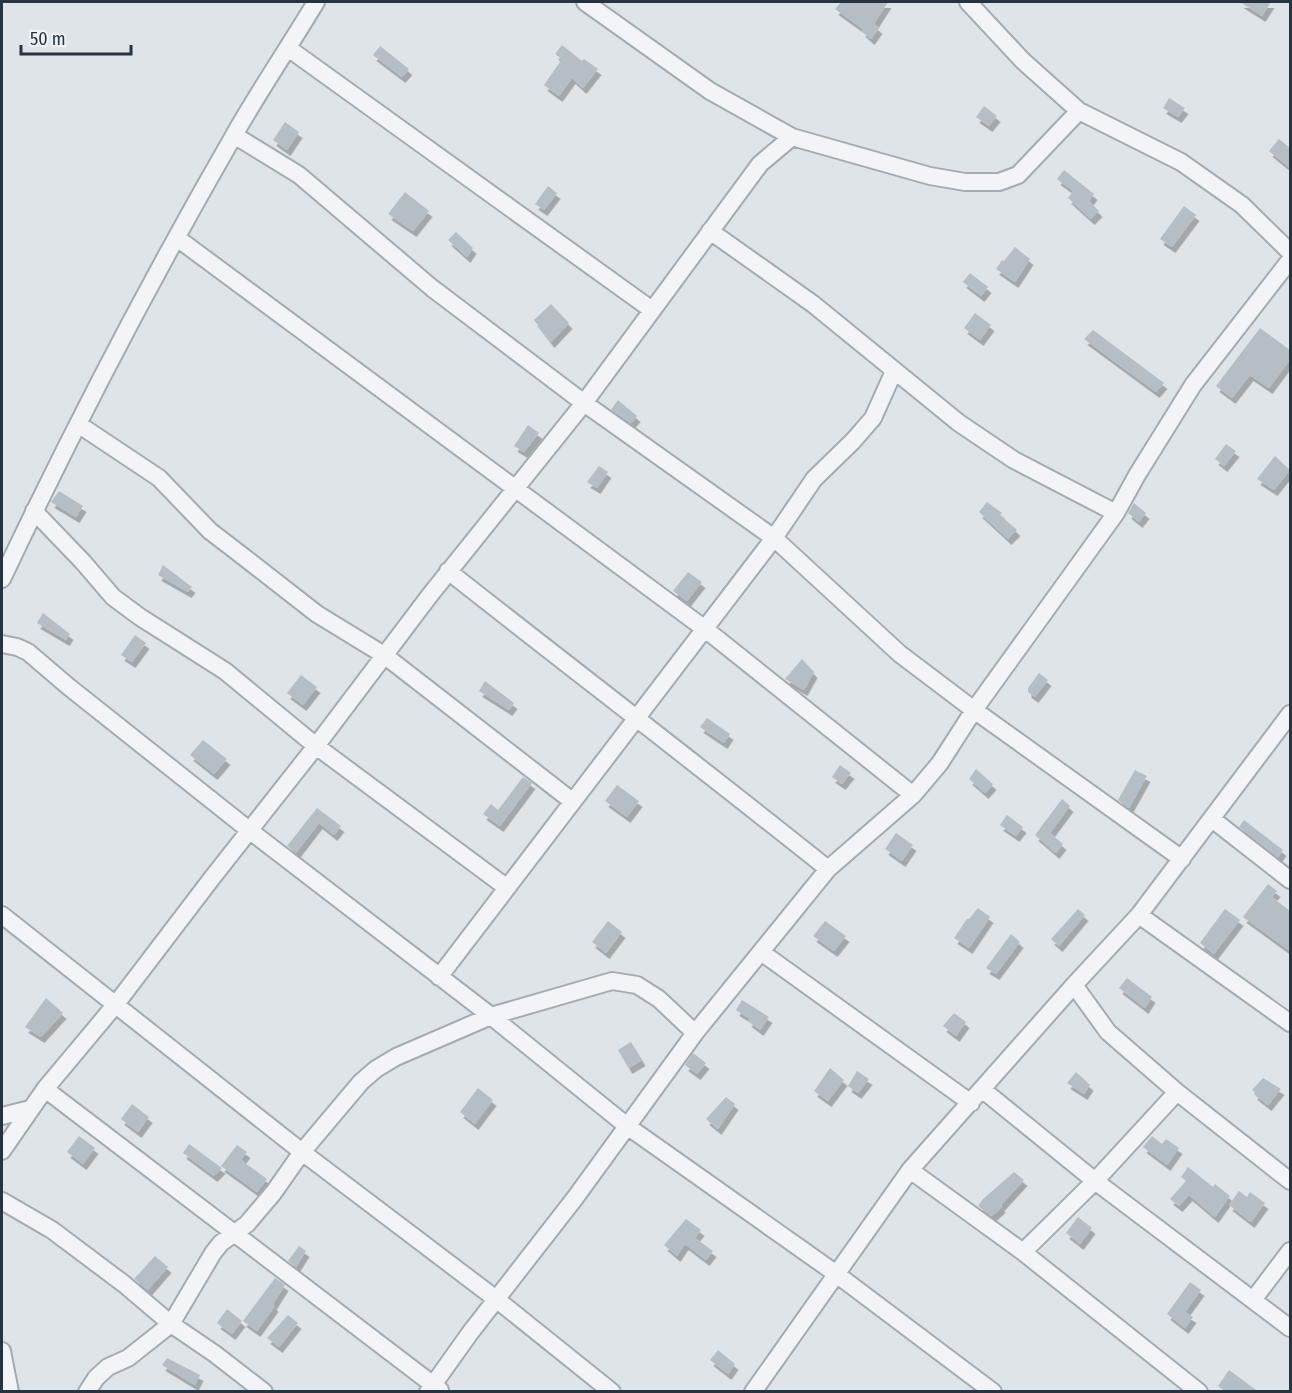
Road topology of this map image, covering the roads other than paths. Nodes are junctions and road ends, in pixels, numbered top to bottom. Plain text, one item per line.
1 (316, 2) edge
2 (585, 2) edge
3 (968, 2) edge
4 (288, 48) junction
5 (1079, 111) junction
6 (234, 135) junction
7 (792, 137) junction
8 (710, 231) junction
9 (177, 238) junction
10 (1290, 252) edge
11 (1290, 260) edge
12 (652, 310) junction
13 (894, 371) junction
14 (584, 403) junction
15 (78, 424) junction
16 (514, 489) junction
17 (34, 511) junction
18 (1116, 513) junction
19 (774, 538) junction
20 (448, 571) junction
21 (2, 579) edge
22 (705, 629) junction
23 (2, 644) edge
24 (384, 655) junction
25 (974, 710) junction
26 (636, 719) junction
27 (1288, 723) edge
28 (316, 746) junction
29 (913, 795) junction
30 (572, 801) junction
31 (1212, 819) junction
32 (249, 830) junction
33 (1182, 859) junction
34 (828, 869) junction
35 (1290, 880) edge
36 (506, 887) junction
37 (2, 915) edge
38 (1139, 915) junction
39 (761, 952) junction
40 (440, 977) junction
41 (1074, 985) junction
42 (116, 1004) junction
43 (491, 1016) junction
44 (1290, 1023) edge
45 (695, 1033) junction
46 (45, 1089) junction
47 (983, 1090) junction
48 (1177, 1092) junction
49 (971, 1103) junction
50 (30, 1109) junction
51 (2, 1116) edge
52 (627, 1126) junction
53 (2, 1151) edge
54 (302, 1152) junction
55 (910, 1170) junction
56 (1095, 1181) junction
57 (1290, 1181) edge
58 (2, 1201) edge
59 (235, 1233) junction
60 (1290, 1251) edge
61 (1023, 1252) junction
62 (836, 1273) junction
63 (496, 1299) junction
64 (1253, 1300) junction
65 (171, 1324) junction
66 (1290, 1328) edge
67 (2, 1351) edge
68 (94, 1387) edge
69 (434, 1389) edge
70 (10, 1392) edge
71 (264, 1392) edge
72 (612, 1392) edge
73 (753, 1392) edge
74 (993, 1392) edge
75 (1199, 1392) edge

1 - 4 street
2 - 7 street
3 - 5 street
4 - 6 street
4 - 12 street
5 - 7 street
5 - 10 street
6 - 9 street
6 - 14 street
7 - 8 street
8 - 12 street
8 - 13 street
9 - 15 street
9 - 16 street
11 - 18 street
12 - 14 street
13 - 18 street
13 - 19 street
14 - 16 street
14 - 19 street
15 - 17 street
15 - 24 street
16 - 20 street
16 - 22 street
17 - 21 street
17 - 28 street
18 - 25 street
19 - 22 street
19 - 25 street
20 - 24 street
20 - 26 street
22 - 26 street
22 - 29 street
23 - 32 street
24 - 28 street
24 - 30 street
25 - 29 street
25 - 33 street
26 - 30 street
26 - 34 street
27 - 31 street
28 - 32 street
28 - 36 street
29 - 34 street
30 - 36 street
31 - 33 street
31 - 35 street
32 - 40 street
32 - 42 street
33 - 38 street
34 - 39 street
36 - 40 street
37 - 42 street
38 - 41 street
38 - 44 street
39 - 45 street
39 - 49 street
40 - 43 street
41 - 47 street
41 - 48 street
42 - 46 street
42 - 54 street
43 - 45 street
43 - 52 street
43 - 54 street
45 - 52 street
46 - 50 street
46 - 59 street
47 - 49 street
47 - 56 street
48 - 56 street
48 - 57 street
49 - 55 street
50 - 51 street
50 - 53 street
52 - 62 street
52 - 63 street
54 - 59 street
54 - 63 street
55 - 61 street
55 - 62 street
56 - 61 street
56 - 64 street
58 - 65 street
59 - 65 street
59 - 69 street
60 - 64 street
61 - 75 street
62 - 73 street
62 - 74 street
63 - 69 street
63 - 72 street
64 - 66 street
65 - 68 street
65 - 71 street
67 - 70 street

